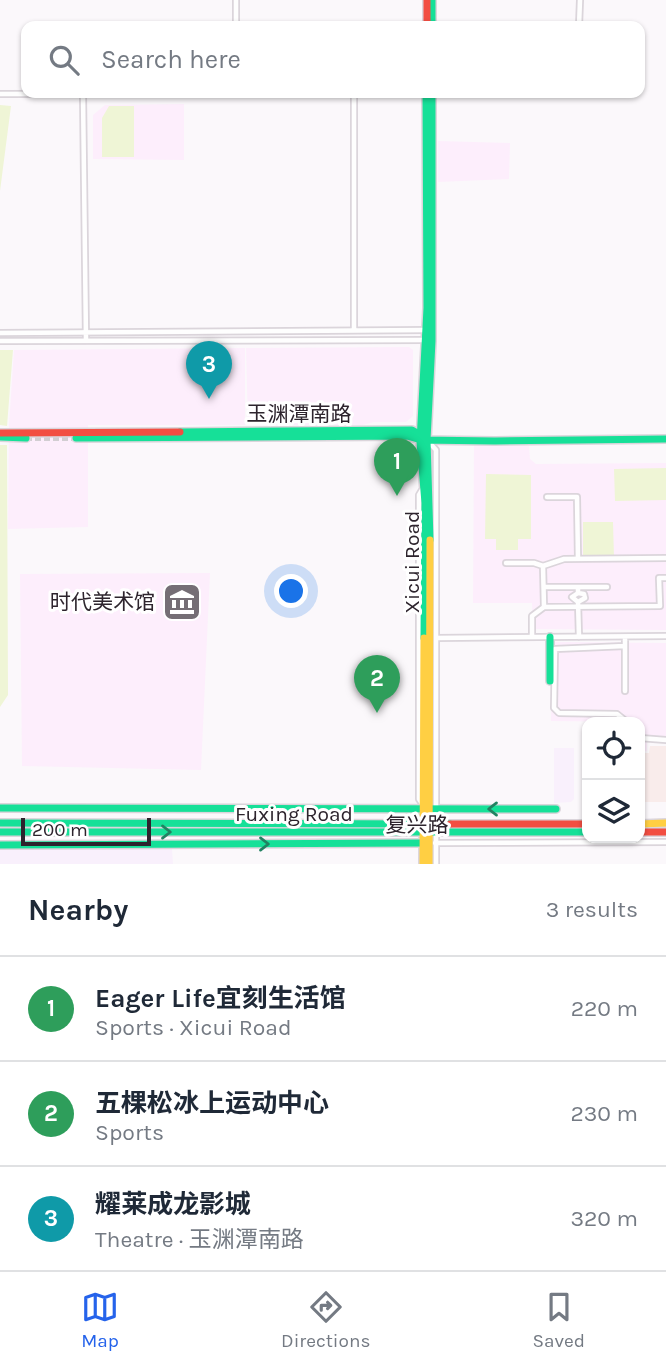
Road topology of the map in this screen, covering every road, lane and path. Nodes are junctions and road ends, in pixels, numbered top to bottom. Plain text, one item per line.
1 (236, 0) edge
2 (426, 0) edge
3 (432, 0) edge
4 (580, 0) edge
5 (236, 21) edge
6 (427, 21) edge
7 (432, 21) edge
8 (579, 21) edge
9 (0, 94) edge
10 (21, 94) edge
11 (83, 98) edge
12 (354, 98) edge
13 (429, 98) edge
14 (354, 330) junction
15 (429, 330) junction
16 (86, 331) junction
17 (0, 333) edge
18 (86, 340) junction
19 (0, 341) edge
20 (429, 341) junction
21 (0, 435) edge
22 (26, 438) tunnel mouth
23 (76, 438) tunnel mouth
24 (423, 438) junction
25 (666, 439) edge
26 (422, 489) junction
27 (547, 497) dead end
28 (666, 558) edge
29 (578, 559) junction
30 (506, 563) dead end
31 (543, 566) junction
32 (666, 578) edge
33 (544, 587) junction
34 (607, 587) dead end
35 (579, 590) junction
36 (578, 604) junction
37 (544, 607) junction
38 (666, 636) edge
39 (550, 637) junction
40 (579, 637) junction
41 (625, 637) junction
42 (430, 638) junction
43 (532, 638) junction
44 (625, 646) junction
45 (550, 681) dead end
46 (625, 691) dead end
47 (621, 717) edge
48 (645, 738) edge
49 (666, 740) edge
50 (0, 808) edge
51 (428, 808) junction
52 (556, 808) dead end
53 (0, 823) edge
54 (582, 824) edge
55 (645, 824) edge
56 (666, 824) edge
57 (430, 827) junction
58 (0, 832) edge
59 (582, 832) edge
60 (645, 832) edge
61 (666, 832) edge
62 (666, 842) edge
63 (430, 843) junction
64 (0, 845) edge
65 (423, 864) edge
66 (429, 864) edge
67 (436, 864) edge

1 - 5 street
2 - 6 main road
3 - 7 main road
4 - 8 street
9 - 10 street
11 - 16 street
12 - 14 street
13 - 15 main road, Xicui Road
14 - 15 street
14 - 16 street
15 - 20 main road, Xicui Road
16 - 17 street
16 - 18 street
18 - 19 street
18 - 20 street
20 - 24 main road, Xicui Road
21 - 22 main road, 玉渊潭南路
21 - 24 main road, 玉渊潭南路
23 - 24 main road, 玉渊潭南路
24 - 25 main road
24 - 26 main road, Xicui Road
24 - 42 main road, Xicui Road
26 - 42 main road, Xicui Road
26 - 51 street
27 - 29 street
28 - 29 street
29 - 31 street
30 - 31 street
31 - 33 street
32 - 36 street
33 - 35 street
33 - 37 street
34 - 35 street
35 - 36 street
36 - 37 street
36 - 40 street
37 - 43 street
38 - 41 street
39 - 40 street
39 - 43 street
39 - 45 main road
40 - 41 street
41 - 44 street
42 - 43 street
42 - 51 main road, Xicui Road
42 - 51 street
44 - 46 street
44 - 47 street
48 - 49 street
50 - 51 main road, 复兴路
52 -> 51 main road, 复兴路
51 - 57 main road, Xicui Road
53 - 57 main road, Fuxing Road
54 - 57 main road, Fuxing Road
55 - 56 main road
58 -> 57 main road, Fuxing Road
57 - 59 main road, Fuxing Road
57 - 63 main road, Xicui Road
57 - 63 street
60 - 61 main road
62 - 63 street, 复兴路
64 -> 63 main road, 复兴路
63 - 65 main road, Xicui Road
63 - 66 main road, Xicui Road
63 - 67 street

